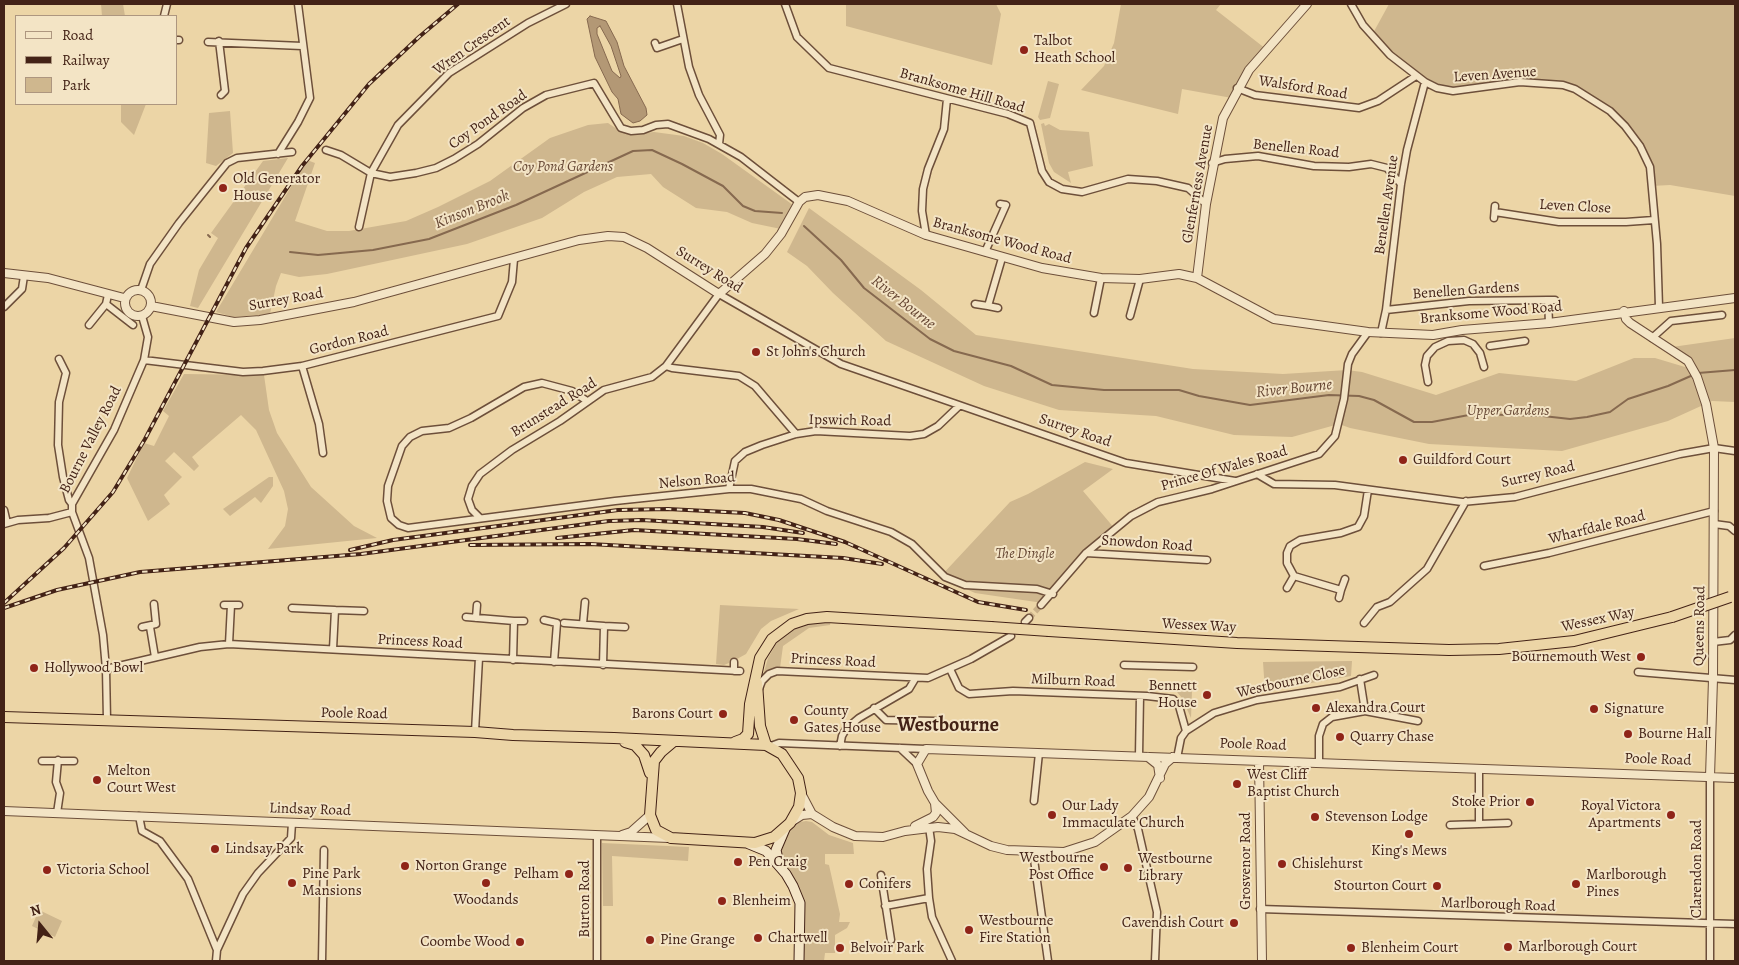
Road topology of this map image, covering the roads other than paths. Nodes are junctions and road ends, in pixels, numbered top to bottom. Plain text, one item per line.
1 (298, 4) edge
2 (566, 4) edge
3 (677, 4) edge
4 (785, 4) edge
5 (1307, 4) edge
6 (1351, 4) edge
7 (683, 39) junction
8 (219, 41) junction
9 (208, 42) dead end
10 (302, 46) junction
11 (657, 48) dead end
12 (1416, 76) junction
13 (1426, 82) junction
14 (1238, 88) junction
15 (221, 95) dead end
16 (947, 99) junction
17 (719, 144) junction
18 (326, 150) dead end
19 (292, 152) dead end
20 (278, 154) junction
21 (1212, 163) junction
22 (371, 173) junction
23 (1401, 184) junction
24 (799, 202) junction
25 (1206, 204) junction
26 (1005, 205) dead end
27 (1495, 212) dead end
28 (1654, 220) junction
29 (359, 227) dead end
30 (926, 235) junction
31 (985, 252) junction
32 (1002, 258) junction
33 (514, 259) junction
34 (4, 273) edge
35 (24, 276) junction
36 (1101, 278) junction
37 (1197, 278) junction
38 (1140, 279) junction
39 (141, 290) junction
40 (719, 294) junction
41 (108, 295) junction
42 (124, 298) junction
43 (1735, 298) edge
44 (1548, 300) junction
45 (1555, 300) dead end
46 (106, 304) junction
47 (975, 304) dead end
48 (152, 306) junction
49 (988, 306) junction
50 (1659, 307) junction
51 (4, 308) edge
52 (998, 308) dead end
53 (1386, 310) junction
54 (1624, 311) junction
55 (1094, 313) dead end
56 (1722, 315) dead end
57 (142, 316) junction
58 (1130, 316) dead end
59 (1549, 323) junction
60 (89, 325) dead end
61 (133, 325) dead end
62 (1368, 332) junction
63 (1381, 333) junction
64 (1652, 338) junction
65 (1524, 341) dead end
66 (1490, 346) dead end
67 (59, 359) dead end
68 (144, 360) junction
69 (302, 366) junction
70 (666, 366) junction
71 (1484, 367) dead end
72 (1428, 382) dead end
73 (587, 401) junction
74 (959, 406) junction
75 (796, 434) junction
76 (1714, 448) junction
77 (1735, 451) edge
78 (1698, 452) junction
79 (323, 453) dead end
80 (1257, 474) junction
81 (1714, 476) junction
82 (1234, 481) junction
83 (729, 488) junction
84 (1368, 490) junction
85 (1466, 502) junction
86 (72, 504) junction
87 (4, 510) edge
88 (1714, 511) junction
89 (72, 512) junction
90 (480, 518) junction
91 (5, 523) edge
92 (1714, 524) junction
93 (1735, 531) edge
94 (1086, 553) junction
95 (1206, 560) dead end
96 (1484, 566) dead end
97 (1294, 576) junction
98 (1345, 579) dead end
99 (1287, 588) dead end
100 (1341, 590) junction
101 (1053, 594) junction
102 (1733, 596) edge
103 (1338, 598) dead end
104 (584, 602) dead end
105 (154, 604) dead end
106 (238, 605) dead end
107 (477, 605) dead end
108 (1041, 605) tunnel mouth
109 (292, 608) dead end
110 (335, 610) junction
111 (364, 611) dead end
112 (466, 617) dead end
113 (476, 618) junction
114 (544, 620) dead end
115 (514, 621) junction
116 (524, 621) dead end
117 (564, 623) dead end
118 (1364, 623) dead end
119 (583, 624) junction
120 (150, 626) junction
121 (604, 626) junction
122 (142, 627) dead end
123 (625, 627) dead end
124 (1010, 636) dead end
125 (1735, 636) edge
126 (1713, 642) junction
127 (229, 644) junction
128 (333, 650) junction
129 (155, 657) junction
130 (479, 658) junction
131 (513, 660) junction
132 (554, 662) junction
133 (734, 662) dead end
134 (603, 665) junction
135 (1124, 665) dead end
136 (1193, 667) dead end
137 (106, 669) junction
138 (950, 669) junction
139 (1638, 672) dead end
140 (756, 674) junction
141 (1374, 675) dead end
142 (915, 679) junction
143 (1360, 679) junction
144 (1713, 679) junction
145 (1735, 680) edge
146 (759, 690) junction
147 (1140, 696) junction
148 (874, 708) junction
149 (1365, 711) junction
150 (4, 717) edge
151 (101, 720) junction
152 (935, 721) dead end
153 (1418, 721) dead end
154 (1186, 731) junction
155 (475, 732) junction
156 (614, 738) junction
157 (674, 741) junction
158 (727, 743) junction
159 (769, 746) junction
160 (840, 746) junction
161 (900, 748) junction
162 (926, 749) junction
163 (1039, 753) junction
164 (1144, 756) junction
165 (1175, 757) junction
166 (58, 760) junction
167 (42, 761) dead end
168 (1260, 761) junction
169 (74, 762) dead end
170 (1318, 763) junction
171 (917, 764) junction
172 (1479, 769) junction
173 (1710, 777) junction
174 (1160, 778) junction
175 (1735, 778) edge
176 (652, 781) junction
177 (801, 793) junction
178 (1034, 801) dead end
179 (936, 802) junction
180 (4, 811) edge
181 (57, 813) junction
182 (812, 814) junction
183 (650, 815) junction
184 (139, 816) junction
185 (1132, 816) junction
186 (292, 823) junction
187 (1508, 823) dead end
188 (1479, 824) junction
189 (1450, 825) dead end
190 (788, 826) junction
191 (929, 827) junction
192 (906, 831) junction
193 (965, 833) junction
194 (597, 836) junction
195 (616, 836) junction
196 (671, 838) junction
197 (747, 843) junction
198 (324, 850) dead end
199 (1033, 852) junction
200 (780, 866) junction
201 (881, 875) dead end
202 (929, 898) junction
203 (885, 906) junction
204 (1260, 909) junction
205 (1710, 924) junction
206 (1735, 924) edge
207 (890, 940) dead end
208 (217, 950) junction
209 (216, 961) edge
210 (322, 961) edge
211 (597, 961) edge
212 (799, 961) edge
213 (952, 961) edge
214 (1048, 961) edge
215 (1155, 961) edge
216 (1262, 961) edge
217 (1710, 961) edge

1 - 10 street
2 - 22 street, Wren Crescent
3 - 7 street
4 - 16 street, Branksome Hill Road
5 - 14 street, Glenferness Avenue
6 - 12 street, Leven Avenue
7 - 11 street
7 - 17 street
8 - 9 street
8 - 10 street
8 - 15 street
10 - 20 street
12 - 13 street, Leven Avenue
12 - 14 street, Walsford Road
13 - 23 street, Benellen Avenue
13 - 28 street, Leven Avenue
14 - 21 street, Glenferness Avenue
16 - 25 street, Branksome Hill Road
16 - 30 street
17 - 22 street, Coy Pond Road
17 - 24 street, Coy Pond Road
18 - 22 street, Coy Pond Road
19 - 20 street
20 - 39 street
21 - 23 street, Benellen Road
21 - 25 street, Glenferness Avenue
22 - 29 street, Wren Crescent
23 - 53 street, Benellen Avenue
24 - 30 street, Branksome Wood Road
24 - 40 street
25 - 37 street, Glenferness Avenue
26 - 31 street
27 - 28 street, Leven Close
28 - 50 street, Leven Avenue
30 - 31 street, Branksome Wood Road
31 - 32 street, Branksome Wood Road
32 - 36 street, Branksome Wood Road
32 - 49 street
33 - 40 street, Surrey Road
33 - 48 street, Surrey Road
33 - 69 street, Gordon Road
34 - 35 street
35 - 41 street
35 - 51 street
36 - 38 street, Branksome Wood Road
36 - 55 street
37 - 38 street, Branksome Wood Road
37 - 62 street, Branksome Wood Road
38 - 58 street
39 - 42 street
39 - 48 street
40 - 70 street, Brunstead Road
40 - 74 street, Surrey Road
41 - 42 street
41 - 46 street
42 - 57 street
43 - 50 street, Branksome Wood Road
44 - 45 street, Benellen Gardens
44 - 53 street, Benellen Gardens
44 - 59 street
46 - 60 street
46 - 61 street
47 - 49 street
48 - 57 street
49 - 52 street
50 - 54 street, Branksome Wood Road
53 - 63 street, Benellen Avenue
54 - 59 street, Branksome Wood Road
54 - 64 street, Queens Road
56 - 64 street
57 - 68 street, Bourne Valley Road
59 - 63 street, Branksome Wood Road
62 - 63 street, Branksome Wood Road
62 - 80 street, Prince Of Wales Road
64 - 76 street, Queens Road
65 - 66 street
67 - 86 street
68 - 69 street, Gordon Road
68 - 86 street, Bourne Valley Road
69 - 79 street
70 - 73 street, Brunstead Road
70 - 75 street
71 - 72 street
73 - 90 street, Brunstead Road
73 - 90 street, Nelson Road
74 - 75 street, Ipswich Road
74 - 82 street, Surrey Road
75 - 83 street, Ipswich Road
76 - 77 street, Surrey Road
76 - 78 street, Surrey Road
76 - 81 street, Queens Road
78 - 81 street, Queens Road
78 - 85 street, Surrey Road
80 - 82 street, Prince Of Wales Road
80 - 84 street, Surrey Road
81 - 88 street, Queens Road
82 - 94 street, Prince Of Wales Road
83 - 90 street, Nelson Road
83 - 101 street, Nelson Road
84 - 85 street, Surrey Road
84 - 97 street
85 - 118 street
86 - 89 street, Bourne Valley Road
87 - 91 street
88 - 92 street, Queens Road
88 - 96 street, Wharfdale Road
89 - 91 street
89 - 137 street, Bourne Valley Road
92 - 93 street
92 - 126 street, Queens Road
94 - 95 street, Snowdon Road
94 - 101 street, Prince Of Wales Road
97 - 99 street
97 - 100 street
98 - 100 street
100 - 103 street
101 - 108 street, Prince Of Wales Road
102 - 140 highway, Wessex Way, bridge
104 - 119 street
105 - 120 street
106 - 127 street
107 - 113 street
109 - 110 street
110 - 111 street
110 - 128 street
112 - 113 street
113 - 115 street
114 - 132 street
115 - 116 street
115 - 131 street
117 - 119 street
119 - 121 street
120 - 122 street
120 - 129 street
121 - 123 street
121 - 134 street
124 - 138 street
125 - 126 street
126 - 144 street, Queens Road
127 - 128 street, Princess Road
127 - 129 street, Princess Road
128 - 130 street, Princess Road
129 - 137 street, Princess Road
130 - 131 street, Princess Road
130 - 155 street
131 - 132 street, Princess Road
132 - 134 street, Princess Road
133 - 134 street, Princess Road
135 - 136 street
137 - 151 street, Bourne Valley Road
138 - 142 street
138 - 147 street, Milburn Road
139 - 144 street
140 - 146 highway
140 - 158 highway, Wessex Way
141 - 143 street, Westbourne Close
142 - 146 street, Princess Road
142 - 148 street
143 - 149 street
143 - 154 street, Westbourne Close
144 - 145 street
144 - 173 street, Queens Road
146 - 159 highway
147 - 154 street, Milburn Road
147 - 164 street
148 - 152 street
148 - 160 street
149 - 153 street
149 - 170 street
150 - 151 highway, Poole Road
151 - 155 highway, Poole Road
154 - 165 street
155 - 156 highway, Poole Road
156 - 157 highway, Poole Road
156 - 176 highway, Poole Road
157 - 158 highway
157 - 176 highway
158 - 159 highway
159 - 160 street, Poole Road
159 - 177 highway
160 - 161 street, Poole Road
161 - 162 street, Poole Road
161 - 171 street
162 - 163 street, Poole Road
162 - 171 street
163 - 164 street, Poole Road
163 - 178 street
164 - 165 street, Poole Road
164 - 174 street
165 - 168 street, Poole Road
165 - 174 street
166 - 167 street
166 - 169 street
166 - 181 street
168 - 170 street, Poole Road
168 - 204 street, Grosvenor Road
170 - 172 street, Poole Road
171 - 179 street
172 - 173 street, Poole Road
172 - 188 street
173 - 175 street, Poole Road
173 - 205 street, Clarendon Road
174 - 185 street
176 - 183 highway
177 - 182 street
177 - 190 highway
179 - 192 street
179 - 193 street
180 - 181 street, Lindsay Road
181 - 184 street, Lindsay Road
182 - 190 street
182 - 192 street
183 - 195 street, Lindsay Road
183 - 196 highway
184 - 186 street, Lindsay Road
184 - 208 street
185 - 199 street
185 - 215 street
186 - 194 street, Lindsay Road
186 - 208 street
187 - 188 street
188 - 189 street
190 - 197 highway
190 - 200 main road
191 - 192 street
191 - 193 street
191 - 202 street
193 - 199 street
194 - 195 street, Lindsay Road
194 - 211 street, Burton Road
195 - 196 street, Lindsay Road
196 - 197 highway
197 - 200 main road
198 - 210 street
199 - 214 street
200 - 212 main road
201 - 203 street
202 - 203 street
202 - 213 street
203 - 207 street
204 - 205 street, Marlborough Road
204 - 216 street, Grosvenor Road
205 - 206 street, Marlborough Road
205 - 217 street, Clarendon Road
208 - 209 street

